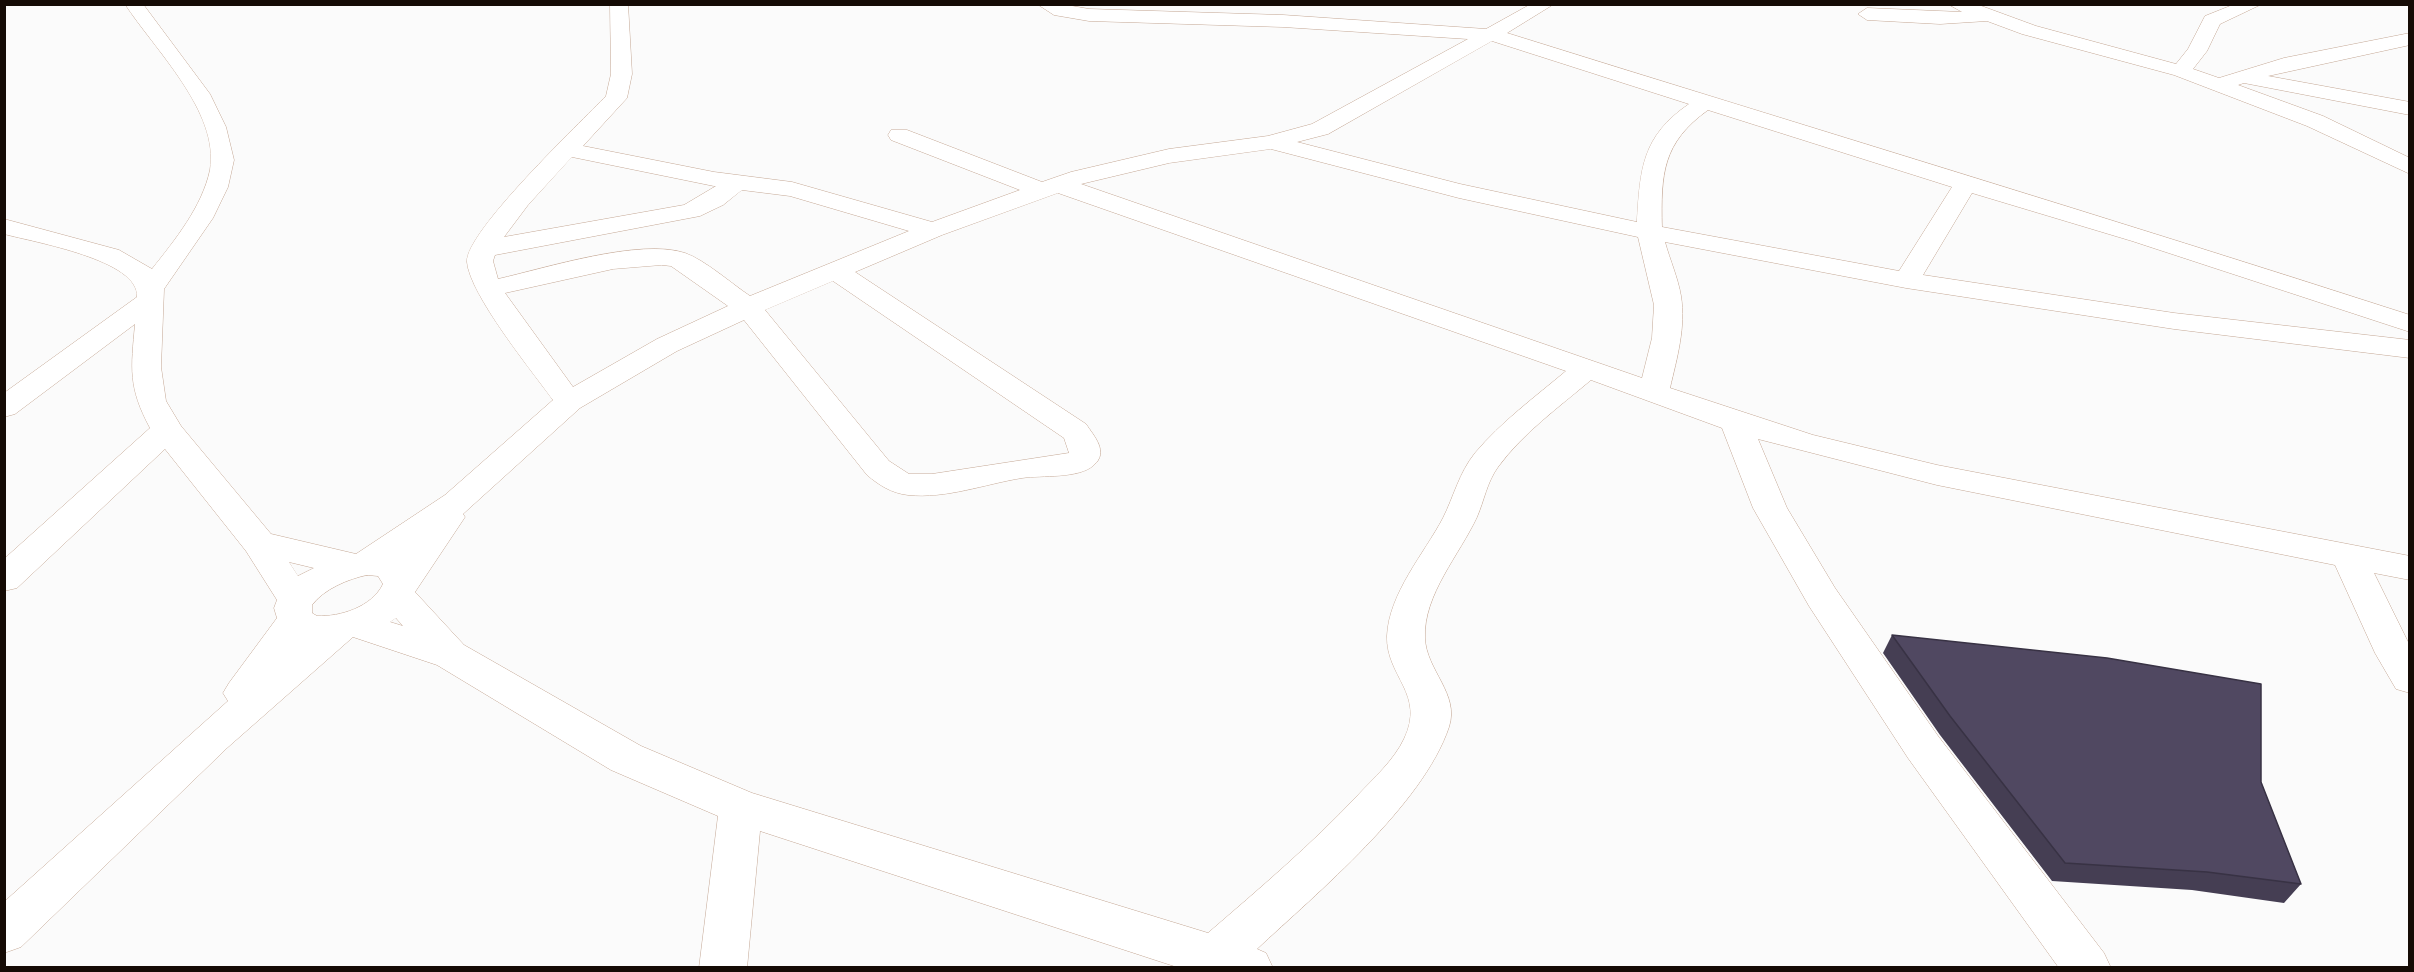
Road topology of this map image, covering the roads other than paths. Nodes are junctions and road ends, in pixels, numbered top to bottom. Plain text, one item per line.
1 (134, 4) edge
2 (619, 4) edge
3 (1046, 4) edge
4 (1545, 4) edge
5 (1958, 4) edge
6 (2253, 4) edge
7 (1289, 13) edge
8 (1867, 14) dead end
9 (1990, 17) junction
10 (1493, 35) junction
11 (2409, 39) edge
12 (2181, 71) junction
13 (2243, 77) junction
14 (2218, 85) junction
15 (1704, 103) junction
16 (2409, 109) edge
17 (899, 135) dead end
18 (1270, 143) junction
19 (569, 150) junction
20 (2409, 167) edge
21 (737, 182) junction
22 (1966, 184) junction
23 (1049, 187) junction
24 (4, 226) edge
25 (933, 230) junction
26 (1649, 232) junction
27 (483, 249) junction
28 (836, 271) junction
29 (1906, 280) junction
30 (488, 289) junction
31 (150, 295) junction
32 (748, 307) junction
33 (2409, 324) edge
34 (2409, 349) edge
35 (1587, 368) junction
36 (1654, 391) junction
37 (569, 402) junction
38 (4, 408) edge
39 (1735, 422) junction
40 (167, 430) junction
41 (457, 503) junction
42 (259, 543) junction
43 (2348, 555) junction
44 (359, 564) junction
45 (2409, 568) edge
46 (4, 579) edge
47 (399, 589) junction
48 (296, 610) junction
49 (346, 626) junction
50 (451, 655) junction
51 (2409, 679) edge
52 (213, 736) junction
53 (741, 807) junction
54 (4, 932) edge
55 (1232, 962) edge
56 (723, 968) edge
57 (2087, 968) edge

1 - 31 street
2 - 19 street
3 - 7 street
4 - 10 street
5 - 9 street
6 - 12 street
7 - 10 street
8 - 9 street
9 - 12 street
10 - 15 street
10 - 18 street
11 - 13 street
12 - 14 street
13 - 14 street
13 - 16 street
14 - 20 street
15 - 22 street
15 - 26 street
17 - 23 street
18 - 23 street
18 - 26 street
19 - 21 street
19 - 27 street
21 - 25 street
21 - 27 street
22 - 29 street
22 - 33 street
23 - 25 street
23 - 35 street
24 - 31 street
25 - 28 street
26 - 29 street
26 - 36 street
27 - 30 street
28 - 32 street
28 - 32 street
29 - 34 street
30 - 32 street
30 - 37 street
31 - 38 street
31 - 40 street
32 - 37 street
35 - 36 street
35 - 55 street
36 - 39 street
37 - 41 street
39 - 43 street
39 - 57 street
40 - 42 street
40 - 46 street
41 - 44 street
41 - 47 street
42 - 44 street
42 - 48 street
43 - 45 street
43 - 51 street
44 - 47 street
44 - 48 street
47 - 49 street
47 - 50 street
48 - 49 street
48 - 52 street
49 - 50 street
49 - 52 street
50 - 53 street
52 - 54 street
53 - 55 street
53 - 56 street

